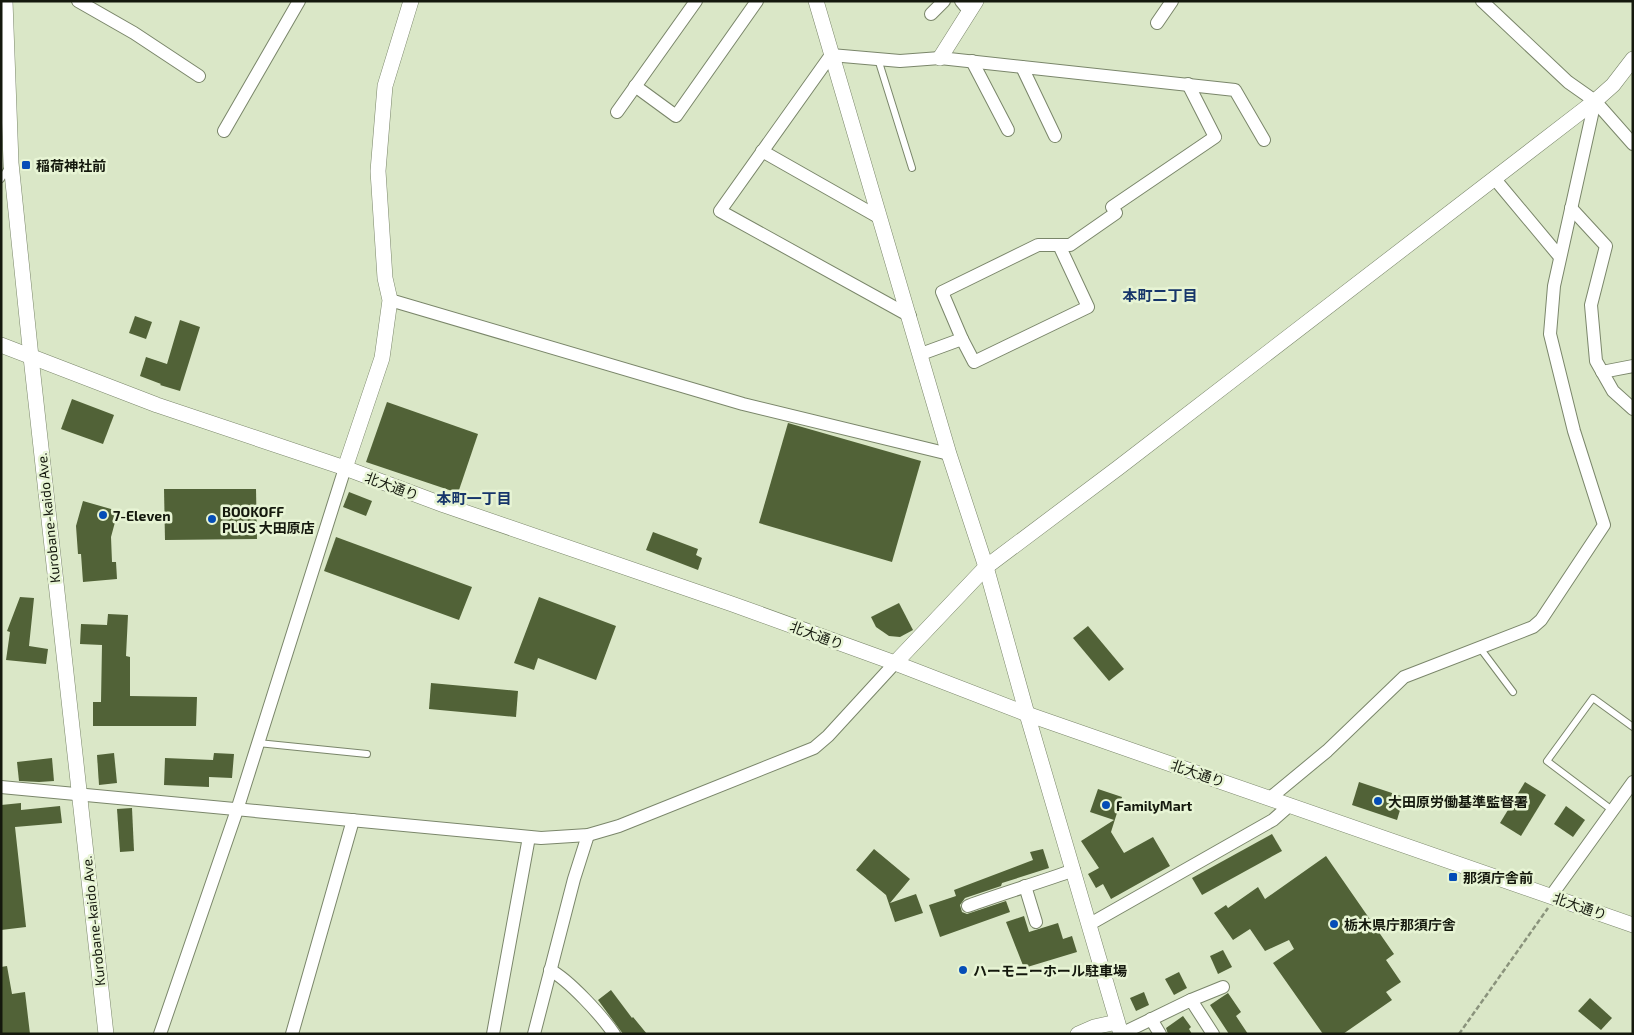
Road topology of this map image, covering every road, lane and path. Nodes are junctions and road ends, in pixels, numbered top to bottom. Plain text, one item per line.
1 (5, 1) edge
2 (78, 1) edge
3 (298, 1) edge
4 (411, 1) edge
5 (696, 1) edge
6 (757, 1) edge
7 (816, 1) edge
8 (944, 1) edge
9 (1172, 1) edge
10 (1482, 1) edge
11 (969, 5) edge
12 (932, 14) dead end
13 (1157, 23) dead end
14 (831, 55) junction
15 (940, 58) junction
16 (878, 59) junction
17 (1633, 59) edge
18 (972, 61) junction
19 (1022, 66) junction
20 (199, 76) dead end
21 (1188, 84) junction
22 (635, 86) junction
23 (1594, 101) junction
24 (617, 112) dead end
25 (1008, 130) dead end
26 (224, 131) dead end
27 (1055, 136) dead end
28 (1264, 140) dead end
29 (1633, 144) edge
30 (762, 151) junction
31 (6, 161) edge
32 (912, 168) dead end
33 (1494, 178) junction
34 (1, 179) edge
35 (1571, 208) junction
36 (880, 218) junction
37 (1059, 245) junction
38 (1560, 257) junction
39 (390, 300) junction
40 (910, 316) junction
41 (962, 339) junction
42 (1, 345) edge
43 (921, 354) junction
44 (30, 357) junction
45 (1633, 366) edge
46 (1602, 372) junction
47 (1633, 409) edge
48 (949, 454) junction
49 (345, 468) junction
50 (986, 567) junction
51 (1480, 648) junction
52 (894, 663) junction
53 (1513, 692) dead end
54 (1027, 714) junction
55 (1633, 727) edge
56 (258, 743) junction
57 (367, 754) dead end
58 (1633, 782) edge
59 (1, 787) edge
60 (79, 795) junction
61 (1270, 798) junction
62 (1290, 805) junction
63 (237, 810) junction
64 (1612, 810) junction
65 (353, 820) junction
66 (588, 835) junction
67 (529, 837) junction
68 (1074, 870) junction
69 (1025, 886) junction
70 (1551, 896) junction
71 (968, 906) dead end
72 (1036, 922) dead end
73 (1090, 924) junction
74 (1633, 925) edge
75 (550, 970) junction
76 (1223, 987) dead end
77 (1191, 1000) junction
78 (1151, 1019) junction
79 (1120, 1030) edge
80 (106, 1034) edge
81 (160, 1034) edge
82 (292, 1034) edge
83 (493, 1034) edge
84 (534, 1034) edge
85 (614, 1034) edge
86 (1078, 1034) edge
87 (1160, 1034) edge
88 (1213, 1034) edge
89 (1459, 1034) edge

1 - 31 street, Kurobane-kaido Ave.
2 - 20 street
3 - 26 street
4 - 39 street
5 - 22 street
6 - 22 street
7 - 14 street
8 - 12 street
9 - 13 street
10 - 23 street
11 - 15 street
14 - 16 street
14 - 30 street
14 - 36 street
15 - 16 street
15 - 18 street
16 - 32 lane
17 - 23 street
18 - 19 street
18 - 25 street
19 - 21 street
19 - 27 street
21 - 28 street
21 - 37 street
22 - 24 street
23 - 29 street
23 - 33 street
23 - 35 street
30 - 36 street
30 - 40 street
31 - 34 lane
31 - 44 street, Kurobane-kaido Ave.
33 - 38 street
33 - 50 street
35 - 38 street
35 - 46 street
36 - 40 street
37 - 41 street
37 - 41 street
38 - 51 street
39 - 48 street
39 - 49 street
40 - 43 street
41 - 43 street
42 - 44 street, 北大通り
43 - 48 street
44 - 49 street, 北大通り
44 - 60 street, Kurobane-kaido Ave.
45 - 46 street
46 - 47 street
48 - 50 street
49 - 52 street, 北大通り
49 - 56 street
50 - 52 street
50 - 54 street
51 - 53 lane
51 - 61 street
52 - 54 street, 北大通り
52 - 66 street
54 - 61 street, 北大通り
54 - 68 street
55 - 64 lane
56 - 57 lane
56 - 63 street
58 - 64 street
59 - 60 street
60 - 63 street
60 - 80 street, Kurobane-kaido Ave.
61 - 62 street, 北大通り
62 - 70 street, 北大通り
62 - 73 street
63 - 65 street
63 - 81 street
64 - 70 street
65 - 67 street
65 - 82 street
66 - 67 street
66 - 75 street
67 - 83 street
68 - 69 street
68 - 73 street
69 - 71 street
69 - 72 street
70 - 74 street, 北大通り
70 - 89 path
73 - 79 street
75 - 84 street
75 - 85 street
76 - 77 street
77 - 78 street
77 - 88 street
78 - 79 street
78 - 87 street
79 - 86 street

